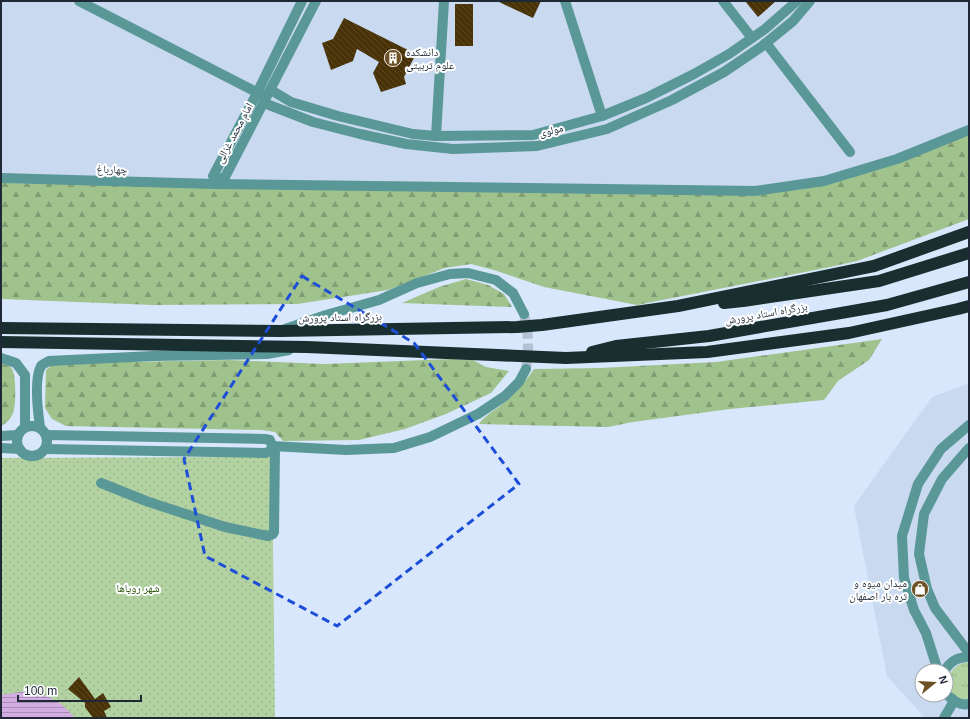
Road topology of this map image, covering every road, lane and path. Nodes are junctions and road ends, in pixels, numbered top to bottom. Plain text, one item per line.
1 (79, 1) edge
2 (302, 1) edge
3 (316, 1) edge
4 (444, 1) edge
5 (566, 1) edge
6 (723, 1) edge
7 (810, 1) edge
8 (794, 3) edge
9 (800, 13) junction
10 (774, 21) junction
11 (783, 30) junction
12 (752, 38) junction
13 (766, 43) junction
14 (257, 93) junction
15 (267, 97) junction
16 (602, 116) junction
17 (590, 119) junction
18 (969, 130) edge
19 (594, 132) junction
20 (523, 135) junction
21 (436, 136) junction
22 (524, 147) junction
23 (850, 152) dead end
24 (1, 178) edge
25 (217, 181) junction
26 (969, 232) edge
27 (969, 253) edge
28 (969, 282) edge
29 (678, 306) junction
30 (965, 308) edge
31 (524, 314) tunnel mouth
32 (1, 328) edge
33 (280, 331) junction
34 (1, 342) edge
35 (308, 347) junction
36 (1, 358) edge
37 (566, 358) junction
38 (526, 369) tunnel mouth
39 (969, 425) edge
40 (22, 431) junction
41 (43, 431) junction
42 (1, 436) edge
43 (274, 447) junction
44 (1, 448) edge
45 (969, 448) edge
46 (20, 449) junction
47 (45, 449) junction
48 (101, 483) dead end
49 (969, 653) edge
50 (969, 657) edge
51 (935, 663) edge
52 (949, 663) edge
53 (954, 701) edge
54 (953, 703) edge
55 (968, 705) edge
56 (944, 718) edge

1 - 14 street
2 - 14 street, امام محمد غزالی
3 - 15 street, امام محمد غزالی
4 - 21 street
5 - 16 street
6 - 12 street
7 - 9 street, مولوی
8 - 9 street
8 - 10 street, مولوی
9 - 11 street, مولوی
10 - 11 street
10 - 12 street, مولوی
11 - 13 street, مولوی
12 - 16 street, مولوی
13 - 19 street, مولوی
13 - 23 street
14 - 15 street
14 - 25 street, امام محمد غزالی
15 - 21 street, مولوی
15 - 22 street, مولوی
15 - 25 street, امام محمد غزالی
16 - 17 street, مولوی
17 - 19 street
17 - 20 street, مولوی
18 - 25 street, چهارباغ
19 - 22 street, مولوی
20 - 21 street, مولوی
20 - 22 street
24 - 25 street, چهارباغ
26 - 29 highway, بزرگراه استاد پرورش
27 - 29 highway, بزرگراه استاد پرورش
28 - 37 highway, بزرگراه استاد پرورش
29 - 33 highway, بزرگراه استاد پرورش
30 - 37 highway, بزرگراه استاد پرورش
31 - 33 street
32 - 33 highway, بزرگراه استاد پرورش
34 - 35 highway, بزرگراه استاد پرورش
35 - 37 highway, بزرگراه استاد پرورش
35 - 41 street
36 - 40 street
38 - 43 street
39 - 51 street
40 - 41 street
40 - 42 street
40 - 46 street
41 - 43 street
41 - 47 street
43 - 47 street
43 - 48 street
44 - 46 street
45 - 49 street
46 - 47 street
50 - 52 street
53 - 55 street
54 - 56 street

